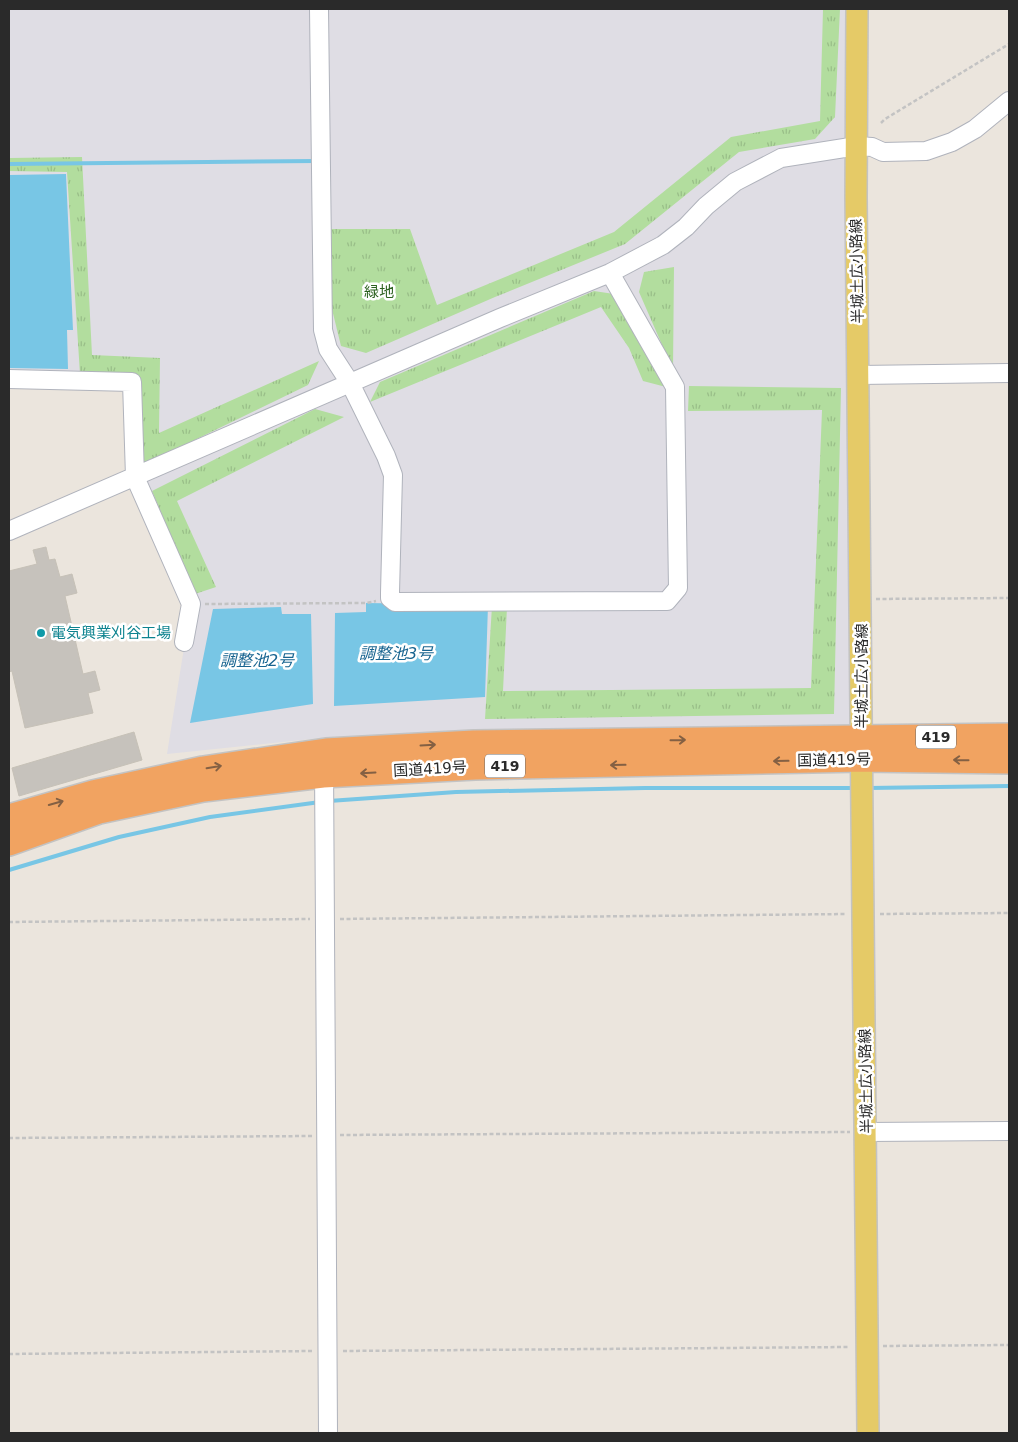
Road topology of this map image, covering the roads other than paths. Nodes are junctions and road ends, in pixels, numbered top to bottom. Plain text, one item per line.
1 (319, 9) edge
2 (857, 9) edge
3 (1009, 101) edge
4 (857, 146) junction
5 (610, 273) junction
6 (1009, 373) edge
7 (859, 375) junction
8 (9, 379) edge
9 (350, 383) junction
10 (135, 477) junction
11 (9, 531) edge
12 (184, 642) dead end
13 (1009, 736) edge
14 (326, 751) junction
15 (1009, 761) edge
16 (862, 768) junction
17 (322, 775) junction
18 (9, 816) edge
19 (9, 844) edge
20 (1009, 1131) edge
21 (866, 1132) junction
22 (328, 1433) edge
23 (868, 1433) edge

1 - 9 street
2 - 4 main road, 半城土広小路線
3 - 4 street
4 - 5 street
4 - 7 main road, 半城土広小路線
5 - 9 street
5 - 9 street
6 - 7 street
7 - 16 main road, 半城土広小路線
8 - 10 street
9 - 10 street
10 - 11 street
10 - 12 street
13 - 16 highway, 国道419号 / 419
14 -> 16 highway, 国道419号 / 419
14 - 17 street
18 -> 14 highway, 国道419号 / 419
15 -> 16 highway, 国道419号 / 419
16 -> 17 highway, 国道419号 / 419
16 - 21 main road, 半城土広小路線
17 - 19 highway, 国道419号 / 419
17 - 22 street
20 - 21 street
21 - 23 main road, 半城土広小路線

